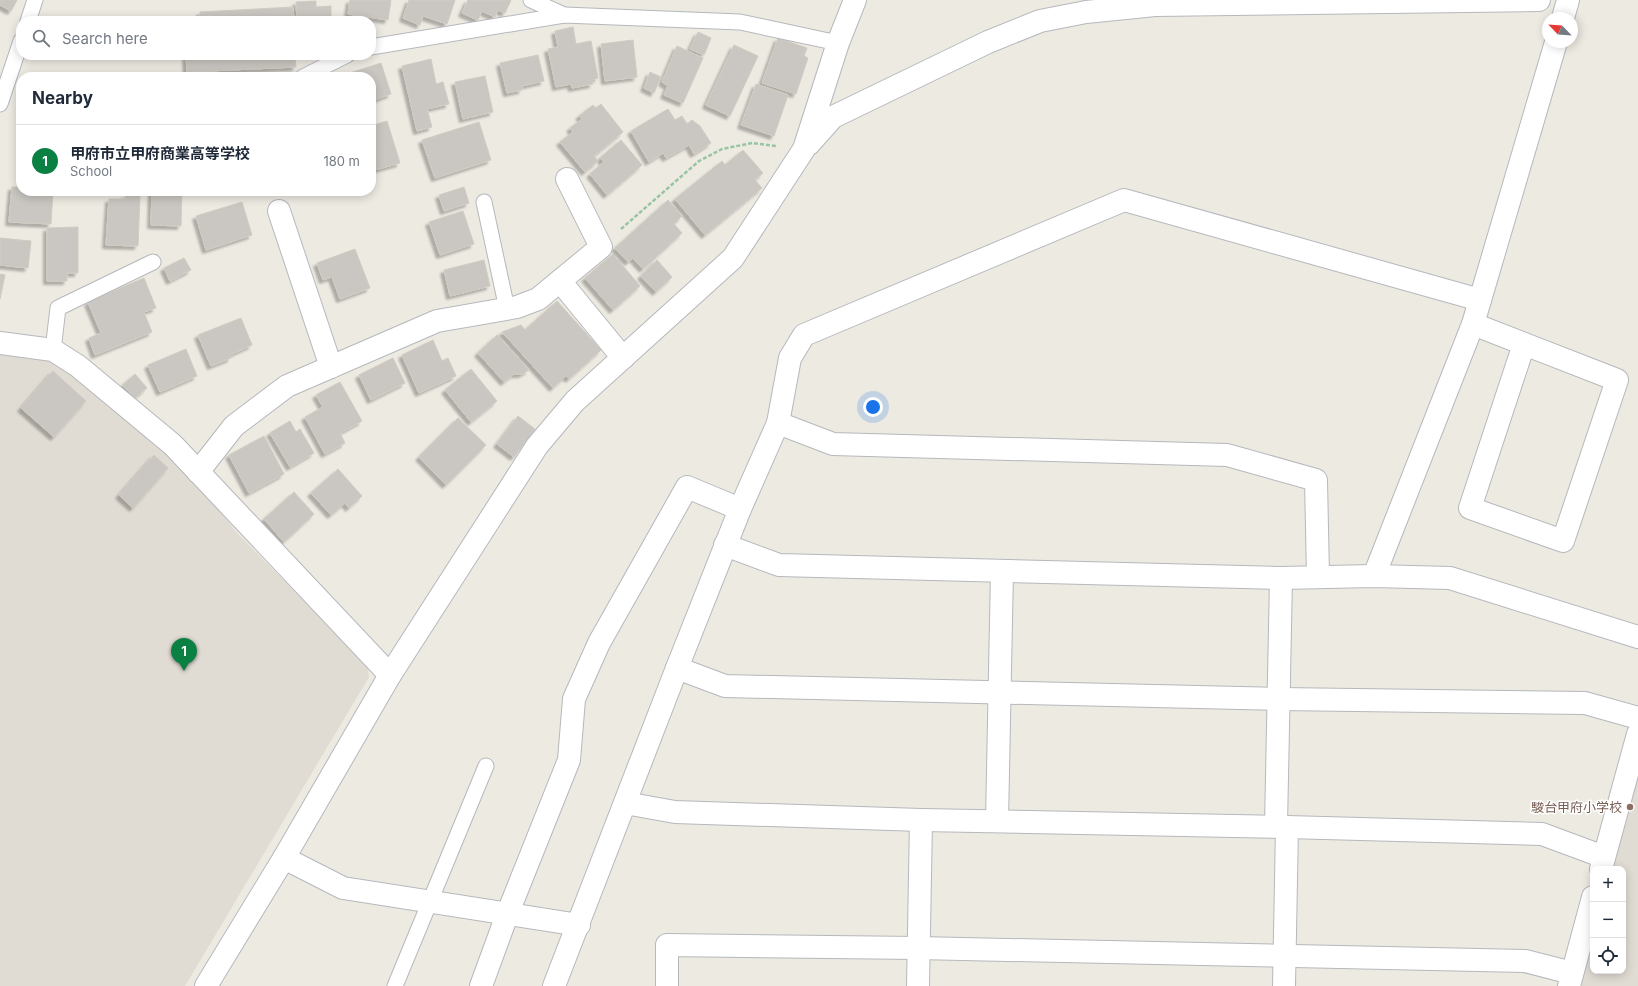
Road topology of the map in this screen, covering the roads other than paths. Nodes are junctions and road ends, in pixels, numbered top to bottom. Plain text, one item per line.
1 (35, 0) edge
2 (531, 0) edge
3 (855, 0) edge
4 (1539, 0) edge
5 (1568, 0) edge
6 (1565, 12) edge
7 (564, 15) junction
8 (30, 16) edge
9 (838, 43) junction
10 (376, 46) edge
11 (1554, 48) edge
12 (16, 56) edge
13 (337, 60) edge
14 (313, 72) edge
15 (0, 104) edge
16 (804, 149) junction
17 (567, 179) dead end
18 (484, 202) dead end
19 (279, 211) dead end
20 (153, 262) dead end
21 (560, 280) junction
22 (1480, 300) junction
23 (507, 309) junction
24 (1474, 324) junction
25 (0, 343) edge
26 (1524, 344) junction
27 (53, 350) junction
28 (623, 358) junction
29 (331, 367) junction
30 (778, 423) junction
31 (198, 472) junction
32 (740, 509) junction
33 (725, 545) junction
34 (1002, 571) junction
35 (1318, 576) junction
36 (1374, 576) junction
37 (1281, 578) junction
38 (1638, 637) edge
39 (676, 668) junction
40 (390, 675) junction
41 (999, 692) junction
42 (1279, 699) junction
43 (1638, 718) edge
44 (1638, 734) edge
45 (486, 766) dead end
46 (625, 803) junction
47 (921, 820) junction
48 (997, 821) junction
49 (1281, 826) junction
50 (284, 858) junction
51 (1602, 863) edge
52 (430, 902) junction
53 (1592, 902) edge
54 (507, 915) junction
55 (578, 925) junction
56 (918, 948) junction
57 (1284, 956) junction
58 (1570, 980) edge
59 (206, 986) edge
60 (395, 986) edge
61 (481, 986) edge
62 (554, 986) edge
63 (667, 986) edge
64 (918, 986) edge
65 (1284, 986) edge

1 - 8 lane
2 - 7 lane
3 - 9 street
4 - 16 street
5 - 6 street
7 - 9 lane
7 - 10 lane
9 - 16 street
11 - 22 street
12 - 15 lane
13 - 14 lane
16 - 28 street
17 - 21 street
18 - 23 lane
19 - 29 street
20 - 27 lane
21 - 23 street
21 - 28 street
22 - 24 street
22 - 30 street
23 - 29 street
24 - 26 street
24 - 36 street
25 - 27 street
26 - 26 street
27 - 31 street
28 - 40 street
29 - 31 street
30 - 32 street
30 - 35 street
31 - 40 street
32 - 33 street
32 - 54 street
33 - 34 street
33 - 39 street
34 - 37 street
34 - 41 street
35 - 36 street
35 - 37 street
36 - 38 street
37 - 42 street
39 - 41 street
39 - 46 street
40 - 50 street
41 - 42 street
41 - 48 street
42 - 43 street
42 - 49 street
44 - 51 street
45 - 52 lane
46 - 47 street
46 - 55 street
47 - 48 street
47 - 56 street
48 - 49 street
49 - 51 street
49 - 57 street
50 - 52 street
50 - 59 street
52 - 54 street
52 - 60 lane
53 - 58 street
54 - 55 street
54 - 61 street
55 - 62 street
56 - 57 street
56 - 63 street
56 - 64 street
57 - 58 street
57 - 65 street

